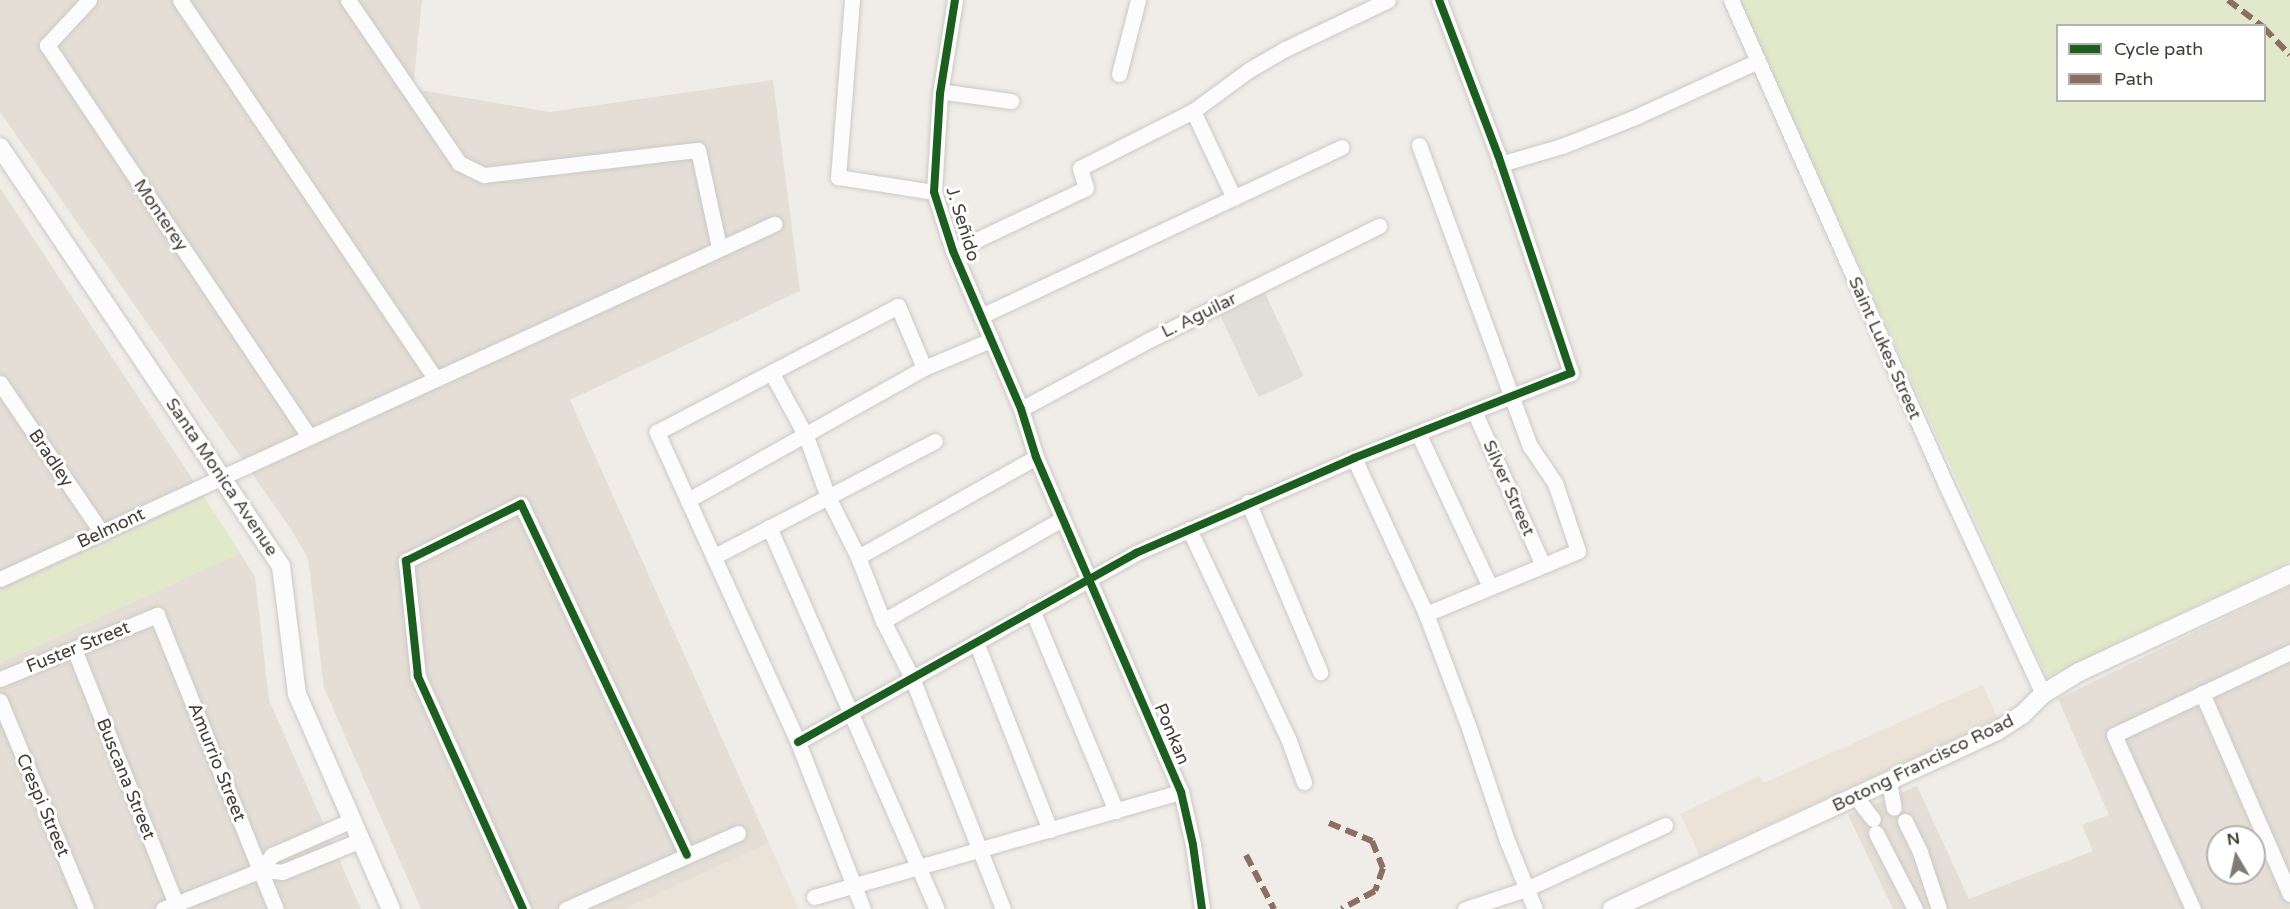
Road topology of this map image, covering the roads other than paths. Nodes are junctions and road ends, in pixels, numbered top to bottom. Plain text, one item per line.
1 (89, 0) edge
2 (180, 0) edge
3 (348, 0) edge
4 (852, 0) edge
5 (955, 0) edge
6 (1138, 0) edge
7 (1388, 0) edge
8 (1439, 0) edge
9 (1731, 0) edge
10 (1758, 61) junction
11 (1119, 74) dead end
12 (940, 94) junction
13 (1011, 101) dead end
14 (1193, 111) junction
15 (1419, 145) dead end
16 (0, 147) edge
17 (1341, 147) dead end
18 (1500, 164) junction
19 (934, 192) junction
20 (1234, 198) junction
21 (774, 224) dead end
22 (1379, 226) dead end
23 (719, 247) junction
24 (953, 251) junction
25 (981, 316) junction
26 (991, 340) junction
27 (924, 368) junction
28 (771, 372) junction
29 (436, 379) junction
30 (0, 383) edge
31 (1512, 396) junction
32 (1021, 409) junction
33 (1474, 411) junction
34 (1418, 433) junction
35 (806, 436) junction
36 (309, 437) junction
37 (935, 441) dead end
38 (1036, 457) junction
39 (1354, 458) junction
40 (222, 476) junction
41 (828, 497) junction
42 (688, 500) junction
43 (1248, 502) junction
44 (1062, 519) junction
45 (770, 527) junction
46 (1189, 529) junction
47 (102, 533) junction
48 (715, 556) junction
49 (858, 557) junction
50 (1543, 565) junction
51 (2290, 574) edge
52 (1088, 578) junction
53 (0, 579) edge
54 (1490, 587) junction
55 (1032, 610) junction
56 (1426, 614) junction
57 (157, 615) joint
58 (883, 621) junction
59 (976, 642) junction
60 (74, 649) junction
61 (2290, 652) edge
62 (1320, 672) dead end
63 (912, 678) junction
64 (0, 679) edge
65 (2202, 693) junction
66 (2043, 694) junction
67 (0, 701) edge
68 (852, 712) junction
69 (798, 742) junction
70 (1889, 781) junction
71 (1304, 782) dead end
72 (1181, 792) junction
73 (1855, 796) junction
74 (1894, 808) dead end
75 (1116, 811) junction
76 (352, 820) junction
77 (1905, 821) dead end
78 (1665, 825) dead end
79 (1050, 830) junction
80 (738, 833) dead end
81 (361, 840) junction
82 (981, 849) junction
83 (687, 855) junction
84 (920, 867) junction
85 (261, 870) junction
86 (855, 885) junction
87 (1526, 889) junction
88 (2290, 894) edge
89 (814, 897) dead end
90 (172, 907) edge
91 (1620, 907) edge
92 (86, 909) edge
93 (276, 909) edge
94 (391, 909) edge
95 (523, 909) edge
96 (566, 909) edge
97 (864, 909) edge
98 (937, 909) edge
99 (1003, 909) edge
100 (1202, 909) edge
101 (1466, 909) edge
102 (1535, 909) edge
103 (1915, 909) edge
104 (1939, 909) edge
105 (2193, 909) edge

1 - 36 street, Monterey
2 - 29 street
3 - 23 street
4 - 19 street
5 - 12 street, J. Señido
6 - 11 street
7 - 14 street
8 - 18 street
9 - 10 street, Saint Lukes Street
10 - 18 street
10 - 66 street, Saint Lukes Street
12 - 13 street
12 - 19 street, J. Señido
14 - 20 street
14 - 24 street
15 - 31 street
16 - 40 street, Santa Monica Avenue
17 - 20 street
18 - 31 street
19 - 24 street, J. Señido
20 - 25 street
21 - 23 street, Belmont
22 - 32 street, L. Aguilar
23 - 29 street, Belmont
24 - 25 street, J. Señido
25 - 26 street, J. Señido
26 - 27 street
26 - 32 street, J. Señido
27 - 28 street
27 - 35 street
28 - 35 street
28 - 42 street
29 - 36 street, Belmont
30 - 47 street, Bradley
31 - 33 street
31 - 50 street
32 - 38 street, J. Señido
33 - 34 street
33 - 50 street, Silver Street
34 - 39 street
34 - 54 street
35 - 41 street
35 - 42 street
36 - 40 street, Belmont
37 - 41 street
38 - 44 street, J. Señido
38 - 49 street
39 - 43 street
39 - 56 street
40 - 47 street, Belmont
40 - 76 street, Santa Monica Avenue
41 - 45 street
41 - 49 street
42 - 48 street
43 - 46 street
43 - 62 street
44 - 52 street, Ponkan
44 - 58 street
45 - 48 street
45 - 68 street
46 - 52 street
46 - 71 street
47 - 53 street, Belmont
48 - 69 street
49 - 58 street
50 - 54 street
51 - 66 street, Botong Francisco Road
52 - 55 street
52 - 72 street, Ponkan
54 - 56 street
55 - 59 street
55 - 75 street
56 - 87 street
57 - 60 street, Fuster Street
57 - 85 street, Amurrio Street
58 - 63 street
59 - 63 street
59 - 79 street
60 - 64 street, Fuster Street
60 - 90 street, Buscana Street
61 - 65 street
63 - 68 street
63 - 82 street
65 - 88 street
65 - 105 street
66 - 70 street, Botong Francisco Road
67 - 92 street, Crespi Street
68 - 69 street
68 - 84 street
69 - 86 street
70 - 73 street, Botong Francisco Road
70 - 74 street
72 - 75 street
72 - 100 street, Ponkan
73 - 91 street, Botong Francisco Road
73 - 103 street
75 - 79 street
76 - 81 street, Santa Monica Avenue
76 - 85 street
77 - 104 street
78 - 87 street
79 - 82 street
80 - 83 street
81 - 85 street
81 - 94 street, Santa Monica Avenue
82 - 84 street
82 - 99 street
83 - 95 street
83 - 96 street
84 - 86 street
84 - 98 street
85 - 90 street
85 - 93 street, Amurrio Street
86 - 89 street
86 - 97 street
87 - 101 street
87 - 102 street

